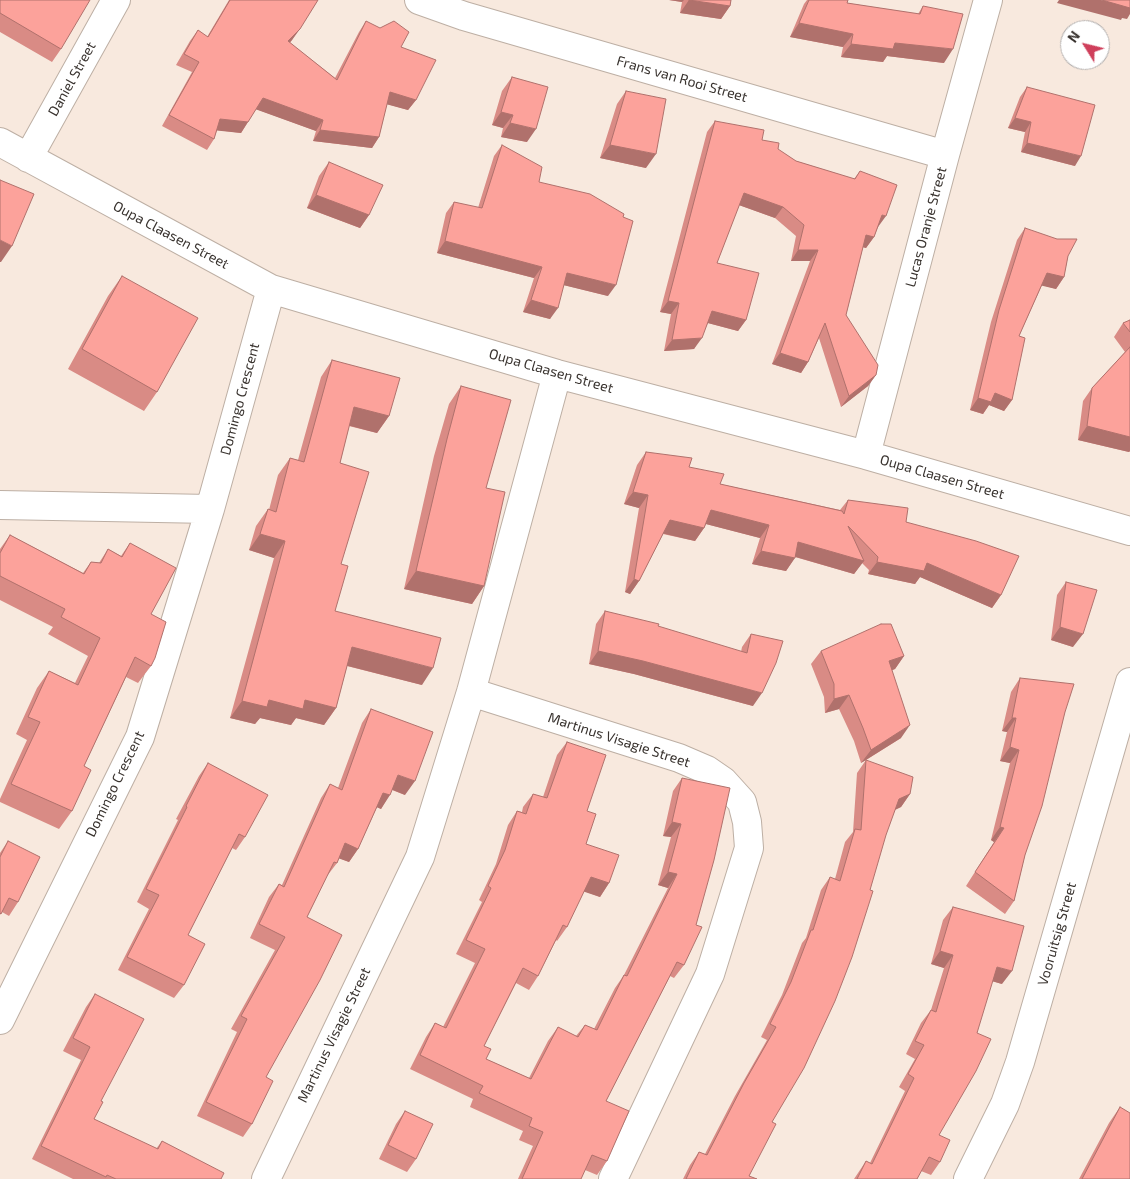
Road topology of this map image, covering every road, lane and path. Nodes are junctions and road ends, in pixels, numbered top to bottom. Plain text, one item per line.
1 (116, 0) edge
2 (419, 0) edge
3 (988, 0) edge
4 (0, 142) edge
5 (944, 155) junction
6 (28, 158) junction
7 (271, 289) junction
8 (557, 374) junction
9 (866, 455) junction
10 (0, 505) edge
11 (210, 509) junction
12 (1130, 531) edge
13 (1130, 682) edge
14 (470, 692) junction
15 (0, 1020) edge
16 (266, 1179) edge
17 (613, 1179) edge
18 (968, 1179) edge

1 - 6 street, Daniel Street
2 - 5 street, Frans van Rooi Street
3 - 5 street, Lucas Oranje Street
4 - 6 street, Oupa Claasen Street
5 - 9 street, Lucas Oranje Street
6 - 7 street, Oupa Claasen Street
7 - 8 street, Oupa Claasen Street
7 - 11 street, Domingo Crescent
8 - 9 street, Oupa Claasen Street
8 - 14 street, Martinus Visagie Street
9 - 12 street, Oupa Claasen Street
10 - 11 street
11 - 15 street, Domingo Crescent
13 - 18 street, Vooruitsig Street
14 - 16 street, Martinus Visagie Street
14 - 17 street, Martinus Visagie Street

